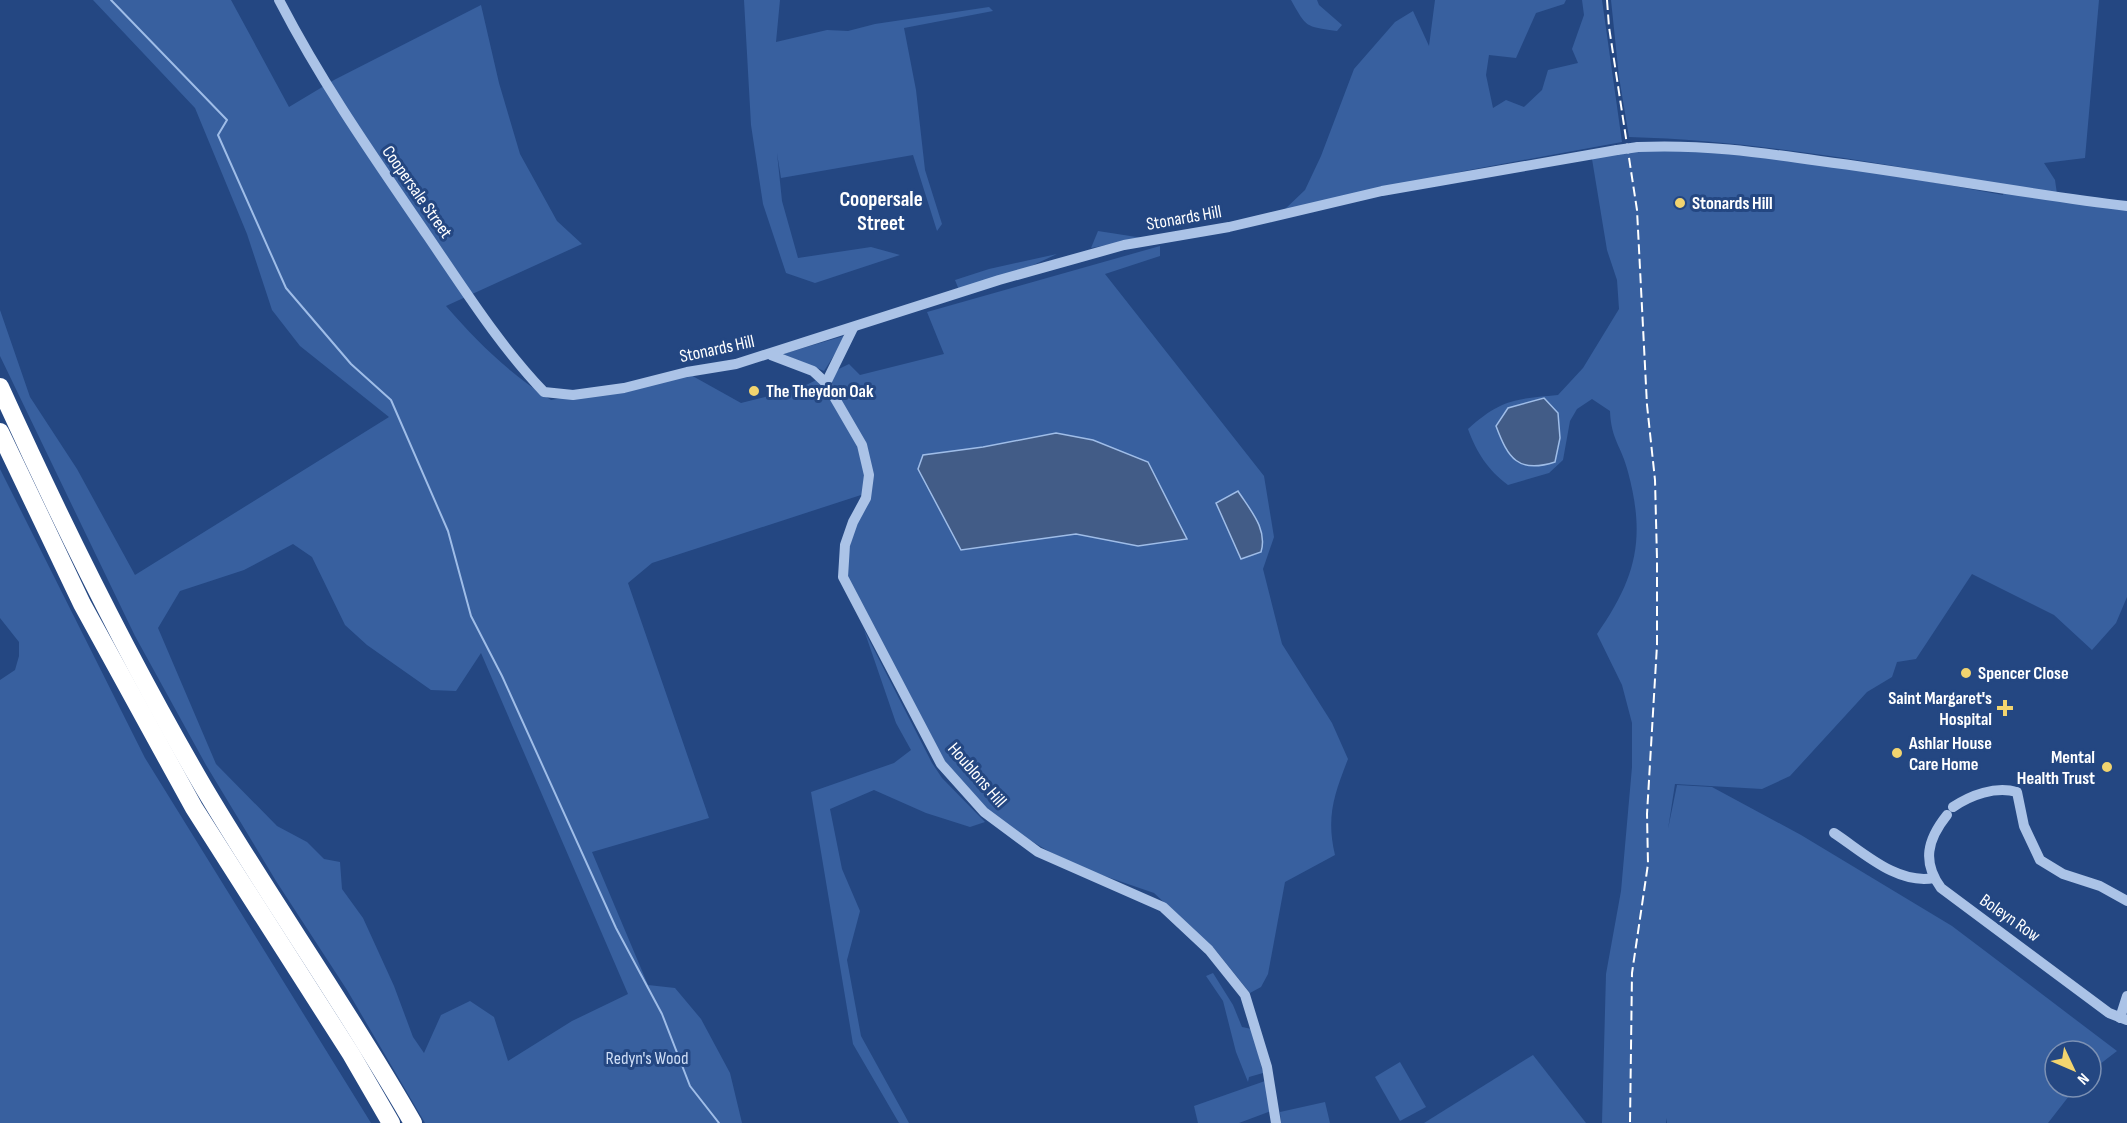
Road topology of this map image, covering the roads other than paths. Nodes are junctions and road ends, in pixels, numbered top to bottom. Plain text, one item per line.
1 (279, 0) edge
2 (2127, 206) edge
3 (853, 328) junction
4 (771, 355) junction
5 (826, 383) junction
6 (0, 387) edge
7 (544, 392) joint
8 (0, 432) edge
9 (1834, 833) dead end
10 (1934, 878) junction
11 (2127, 900) edge
12 (2127, 996) edge
13 (2124, 1019) edge
14 (391, 1123) edge
15 (413, 1123) edge
16 (1276, 1123) edge

1 - 7 street, Coopersale Street
2 - 3 street, Stonards Hill, bridge
3 - 4 street, Stonards Hill
3 - 5 street
4 - 5 street, Houblons Hill
4 - 7 street, Stonards Hill
5 - 16 street, Houblons Hill
6 - 15 highway
8 - 14 highway
9 - 10 street
10 - 11 street
10 - 13 street, Boleyn Row
12 - 13 street

